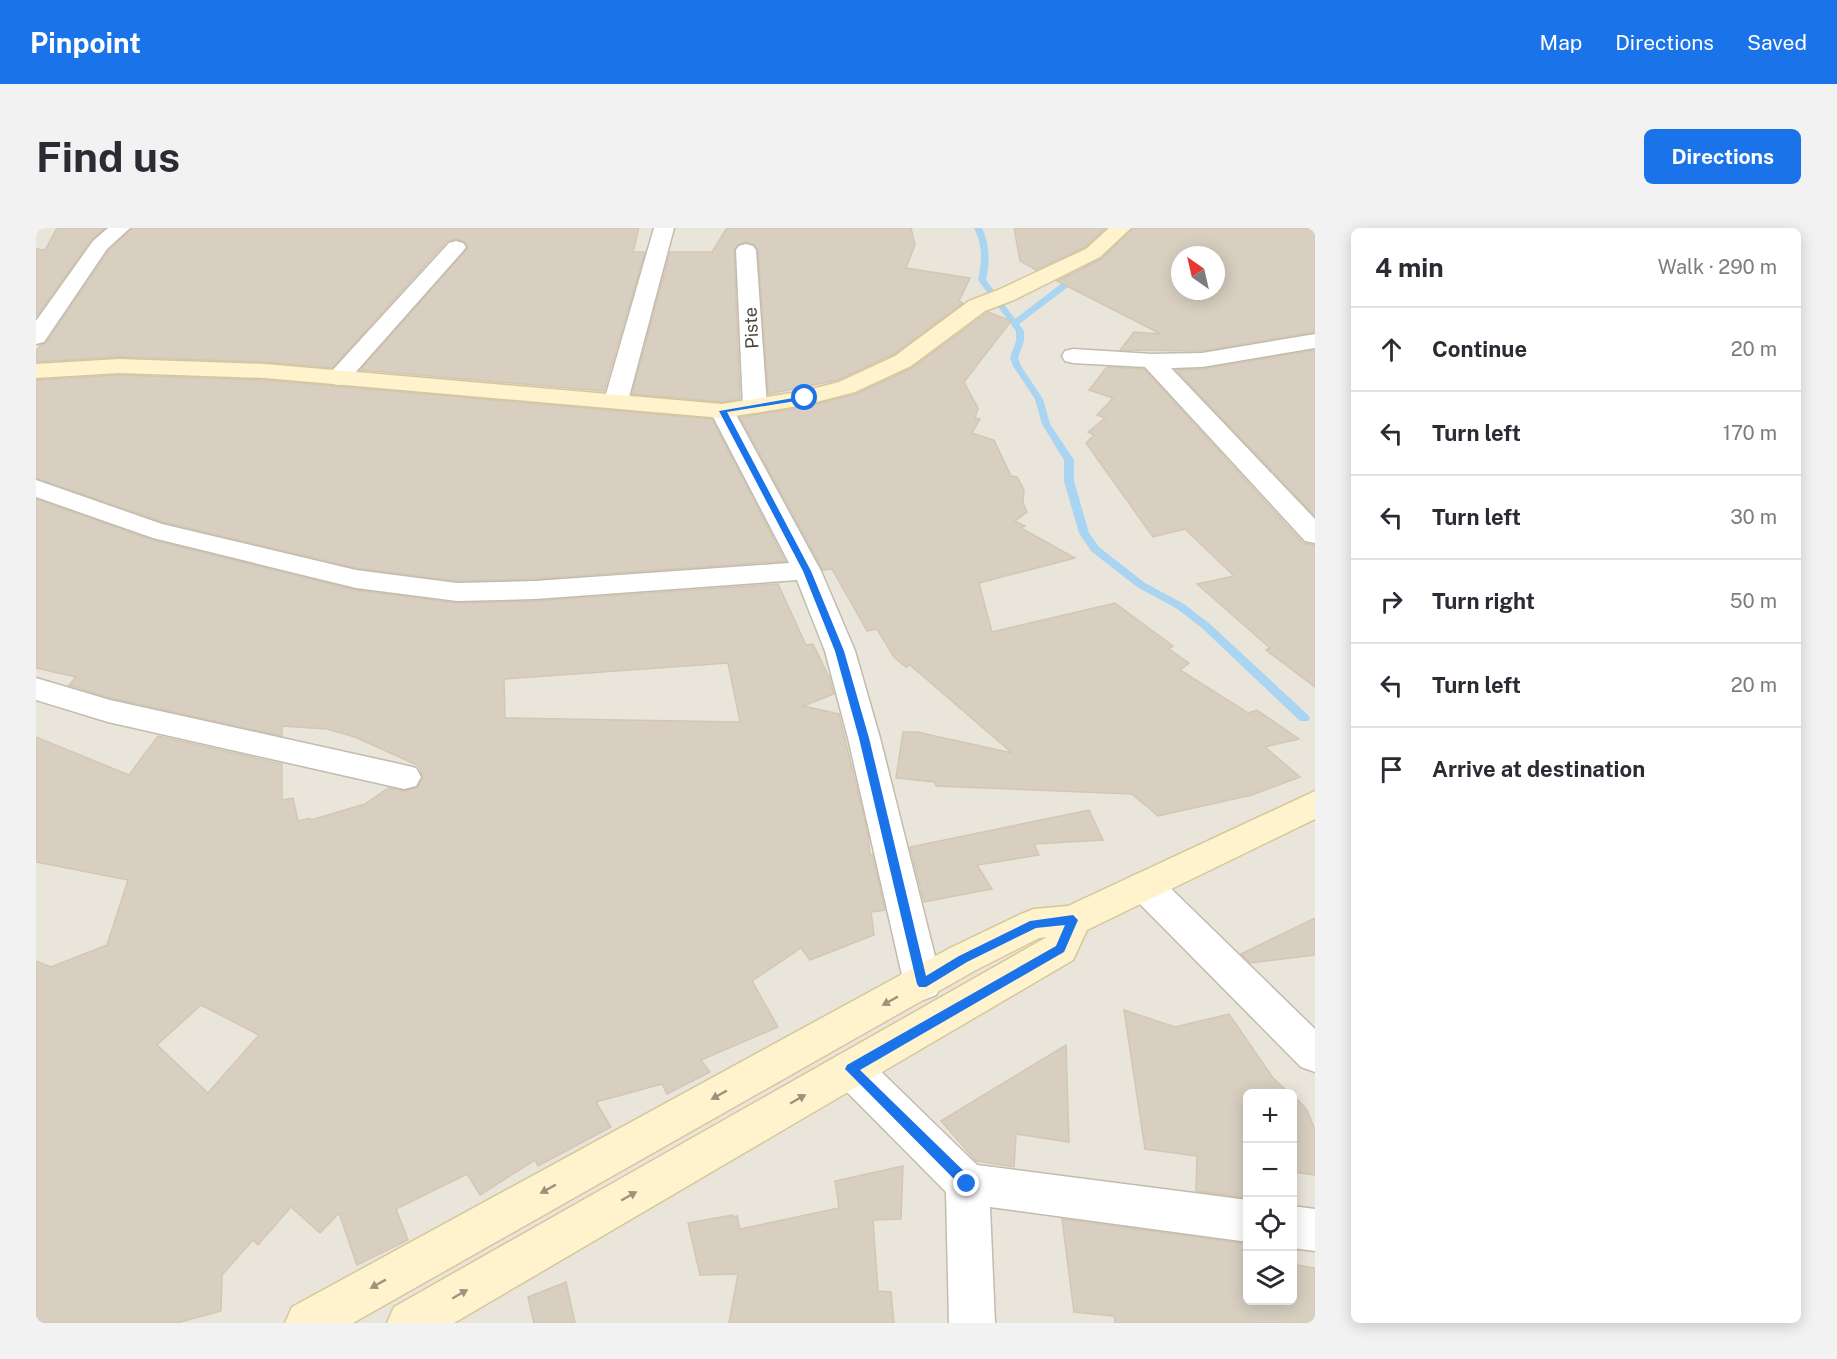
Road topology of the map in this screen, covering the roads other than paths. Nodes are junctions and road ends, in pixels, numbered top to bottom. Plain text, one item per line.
1 (120, 228) edge
2 (664, 228) edge
3 (1121, 228) edge
4 (456, 247) dead end
5 (746, 250) dead end
6 (36, 337) edge
7 (1315, 341) edge
8 (1073, 356) dead end
9 (1152, 361) junction
10 (36, 371) edge
11 (338, 378) junction
12 (616, 401) junction
13 (755, 406) junction
14 (723, 411) junction
15 (36, 488) edge
16 (1315, 535) edge
17 (807, 571) junction
18 (36, 689) edge
19 (404, 777) dead end
20 (1315, 804) edge
21 (1145, 886) junction
22 (1073, 920) junction
23 (922, 984) junction
24 (1315, 1055) edge
25 (851, 1069) junction
26 (967, 1184) junction
27 (1243, 1220) edge
28 (1297, 1228) edge
29 (1315, 1230) edge
30 (308, 1323) edge
31 (410, 1323) edge
32 (972, 1323) edge

1 - 6 street
2 - 12 street
3 - 13 main road
4 - 11 street
5 - 13 street, Piste
7 - 9 street
8 - 9 street
9 - 16 street
10 - 11 main road
11 - 12 main road
12 - 14 main road
13 - 14 main road
14 - 17 street
15 - 17 street
17 - 23 street
18 - 19 street
20 - 21 main road
21 - 22 main road
21 - 24 street
22 - 23 main road
22 - 25 main road
23 -> 30 main road
25 - 26 street
31 -> 25 main road
26 - 27 street
26 - 32 street
28 - 29 street

